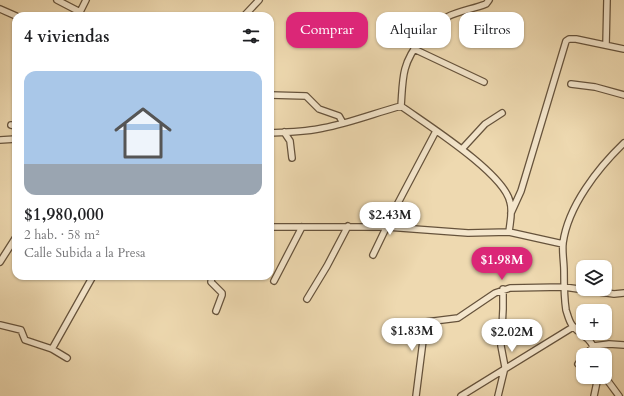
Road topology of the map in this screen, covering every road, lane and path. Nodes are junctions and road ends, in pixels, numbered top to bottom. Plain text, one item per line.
1 (57, 0) edge
2 (86, 0) edge
3 (259, 0) edge
4 (489, 0) edge
5 (607, 0) edge
6 (0, 9) edge
7 (76, 12) edge
8 (80, 12) edge
9 (248, 12) edge
10 (12, 14) edge
11 (606, 45) junction
12 (414, 49) junction
13 (624, 49) edge
14 (484, 82) dead end
15 (571, 84) dead end
16 (274, 95) edge
17 (624, 95) edge
18 (401, 106) junction
19 (502, 113) dead end
20 (343, 123) junction
21 (436, 131) junction
22 (284, 132) junction
23 (274, 133) edge
24 (12, 139) edge
25 (0, 140) edge
26 (624, 143) edge
27 (462, 149) junction
28 (292, 158) dead end
29 (511, 213) junction
30 (348, 226) junction
31 (274, 227) edge
32 (302, 227) junction
33 (387, 227) junction
34 (509, 232) junction
35 (12, 243) edge
36 (563, 244) junction
37 (373, 255) dead end
38 (0, 262) edge
39 (91, 280) edge
40 (211, 280) edge
41 (274, 281) dead end
42 (564, 287) junction
43 (503, 289) junction
44 (624, 293) edge
45 (307, 299) dead end
46 (216, 311) dead end
47 (0, 325) edge
48 (573, 326) junction
49 (624, 345) edge
50 (594, 346) joint
51 (52, 349) junction
52 (67, 358) dead end
53 (505, 367) junction
54 (597, 384) edge
55 (609, 384) edge
56 (616, 395) edge
57 (416, 396) edge
58 (461, 396) edge
59 (498, 396) edge
60 (594, 396) edge

1 - 7 street
2 - 8 street
3 - 9 street
4 - 12 street
5 - 11 street
6 - 10 street
11 - 13 street
11 - 29 street
12 - 14 street
12 - 18 street
15 - 17 street
16 - 20 street
18 - 20 street
18 - 21 street
19 - 27 street
20 - 22 street
21 - 27 street
21 - 33 street
22 - 23 street
22 - 28 street
24 - 25 street
26 - 36 street
27 - 29 street
29 - 34 street
30 - 32 street
30 - 33 street
30 - 45 street
31 - 32 street
32 - 41 street
33 - 34 street
33 - 37 street
34 - 36 street
35 - 38 street
36 - 42 street
39 - 51 street
40 - 46 street
42 - 43 street
42 - 44 street
42 - 48 street
43 - 53 street
43 - 57 street
47 - 51 street
48 - 50 street
48 - 53 street
49 - 50 street
51 - 52 street
53 - 58 street
53 - 59 street
54 - 60 street
55 - 56 street

